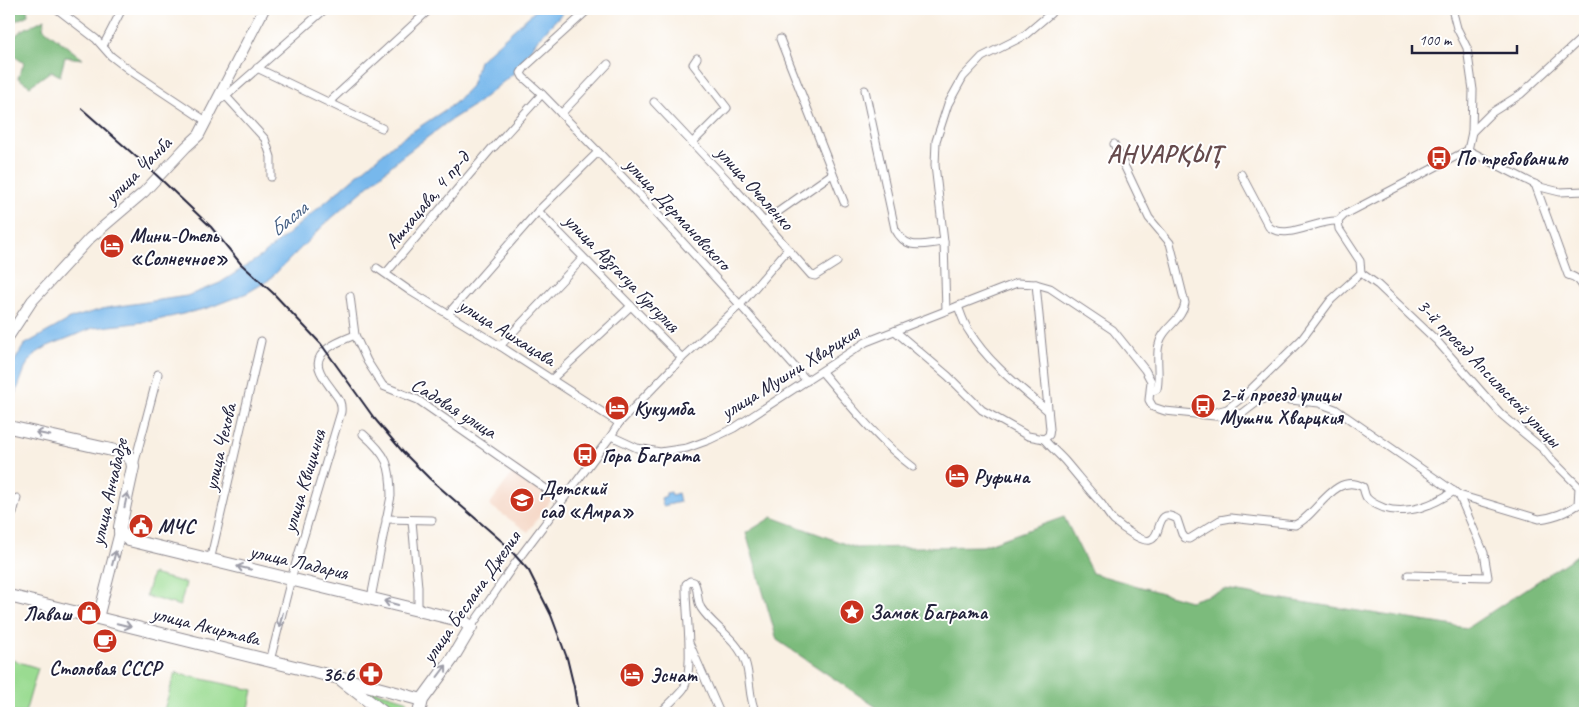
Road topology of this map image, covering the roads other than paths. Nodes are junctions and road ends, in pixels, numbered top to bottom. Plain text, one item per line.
1 (57, 9) edge
2 (122, 9) edge
3 (264, 9) edge
4 (325, 9) edge
5 (430, 9) edge
6 (589, 9) edge
7 (1052, 9) edge
8 (1452, 9) edge
9 (1585, 35) edge
10 (780, 39) dead end
11 (103, 46) junction
12 (697, 58) dead end
13 (608, 64) dead end
14 (257, 68) junction
15 (865, 90) dead end
16 (542, 94) junction
17 (221, 96) junction
18 (329, 102) junction
19 (654, 102) dead end
20 (561, 114) junction
21 (206, 120) junction
22 (382, 128) dead end
23 (1472, 132) junction
24 (692, 143) junction
25 (1114, 144) dead end
26 (1468, 150) junction
27 (598, 152) junction
28 (832, 174) junction
29 (1241, 174) dead end
30 (271, 177) dead end
31 (1535, 184) junction
32 (1585, 191) edge
33 (844, 202) dead end
34 (538, 211) junction
35 (764, 221) junction
36 (1338, 221) junction
37 (944, 242) junction
38 (788, 249) junction
39 (583, 258) junction
40 (837, 262) dead end
41 (377, 268) dead end
42 (386, 273) junction
43 (1361, 273) junction
44 (1036, 284) junction
45 (1585, 291) edge
46 (350, 296) dead end
47 (740, 305) junction
48 (631, 306) junction
49 (958, 306) junction
50 (946, 311) junction
51 (448, 314) junction
52 (895, 331) junction
53 (355, 335) junction
54 (9, 336) edge
55 (261, 341) dead end
56 (500, 346) junction
57 (682, 358) junction
58 (822, 372) junction
59 (158, 374) dead end
60 (552, 380) junction
61 (807, 381) junction
62 (1151, 392) junction
63 (1048, 411) junction
64 (1208, 414) junction
65 (619, 423) junction
66 (9, 427) edge
67 (363, 434) dead end
68 (611, 436) junction
69 (1044, 439) junction
70 (133, 467) junction
71 (913, 467) dead end
72 (1457, 493) junction
73 (17, 498) dead end
74 (1585, 499) edge
75 (562, 500) junction
76 (1578, 505) junction
77 (9, 519) edge
78 (386, 519) junction
79 (432, 520) dead end
80 (412, 521) junction
81 (120, 532) junction
82 (210, 561) junction
83 (1408, 575) dead end
84 (291, 579) junction
85 (9, 596) edge
86 (371, 598) junction
87 (418, 610) junction
88 (98, 618) junction
89 (470, 628) junction
90 (689, 641) junction
91 (270, 661) junction
92 (339, 678) junction
93 (422, 700) junction
94 (384, 713) edge
95 (419, 713) edge
96 (660, 713) edge
97 (720, 713) edge
98 (756, 713) edge

1 - 11 street
2 - 11 street
3 - 17 street, улица Чанба
4 - 14 street
5 - 18 street
6 - 16 street, улица Дермановского
7 - 37 street
8 - 23 street
9 - 23 street
10 - 28 street
11 - 21 street
12 - 24 street
13 - 20 street
14 - 17 street
14 - 18 street
15 - 37 street
16 - 20 street, улица Дермановского
16 - 42 street, Ашхацава, 4 пр-д
17 - 21 street, улица Чанба
17 - 30 street
18 - 22 street
19 - 24 street, улица Очаленко
20 - 27 street, улица Дермановского
21 - 54 street, улица Чанба
23 - 26 street
24 - 35 street, улица Очаленко
25 - 62 street
26 - 31 street
26 - 36 street
27 - 34 street
27 - 47 street, улица Дермановского
28 - 33 street
28 - 35 street
29 - 36 street
31 - 32 street
31 - 45 street
34 - 39 street, улица Абзгагуа Гургулия
34 - 51 street
35 - 38 street, улица Очаленко
36 - 43 street
37 - 50 street
38 - 40 street, улица Очаленко
38 - 47 street, улица Беслана Джелия
39 - 48 street, улица Абзгагуа Гургулия
39 - 56 street
41 - 42 street, улица Ашхацава
42 - 51 street, улица Ашхацава
43 - 64 street
43 - 76 street, 3-й проезд Апсильской улицы
44 - 49 street, улица Мушни Хварцкия
44 - 62 street, улица Мушни Хварцкия
44 - 63 street
46 - 53 street, Садовая улица
47 - 57 street, улица Беслана Джелия
47 - 61 street, улица Дермановского
48 - 57 street, улица Абзгагуа Гургулия
48 - 60 street
49 - 50 street, улица Мушни Хварцкия
49 - 63 street
50 - 52 street, улица Мушни Хварцкия
51 - 56 street, улица Ашхацава
52 - 58 street, улица Мушни Хварцкия
52 - 69 street
53 - 75 street, Садовая улица
53 - 84 street, улица Квициния
55 - 82 street, улица Чехова
56 - 60 street, улица Ашхацава
57 - 65 street, улица Беслана Джелия
58 - 61 street, улица Мушни Хварцкия
58 - 71 street
59 - 70 street, улица Анчабадзе
60 - 65 street, улица Ашхацава
61 - 68 street, улица Мушни Хварцкия
62 - 64 street, улица Мушни Хварцкия
63 - 69 street
64 - 72 street, улица Мушни Хварцкия
65 - 68 street, улица Беслана Джелия
70 -> 66 highway
67 - 78 street
68 - 75 street, улица Беслана Джелия
69 - 72 street
81 -> 70 highway, улица Анчабадзе
72 - 76 street, улица Мушни Хварцкия
72 - 83 street
73 - 77 street
74 - 76 street, улица Мушни Хварцкия
75 - 89 street, улица Беслана Джелия
78 - 80 street
78 - 86 street
79 - 80 street
80 - 87 street
81 - 82 highway, улица Ладария
88 -> 81 street, улица Анчабадзе
84 -> 82 highway, улица Ладария
84 - 86 highway, улица Ладария
84 -> 91 street, улица Квициния
85 - 88 highway, улица Акиртава
87 -> 86 highway, улица Ладария
87 - 89 highway, улица Ладария
88 -> 91 highway, улица Акиртава
93 -> 89 highway, улица Беслана Джелия
90 - 96 street
90 - 97 street
90 - 98 street
91 - 92 highway, улица Акиртава
92 - 93 highway
92 - 94 highway, улица Акиртава
93 - 95 highway, улица Беслана Джелия

